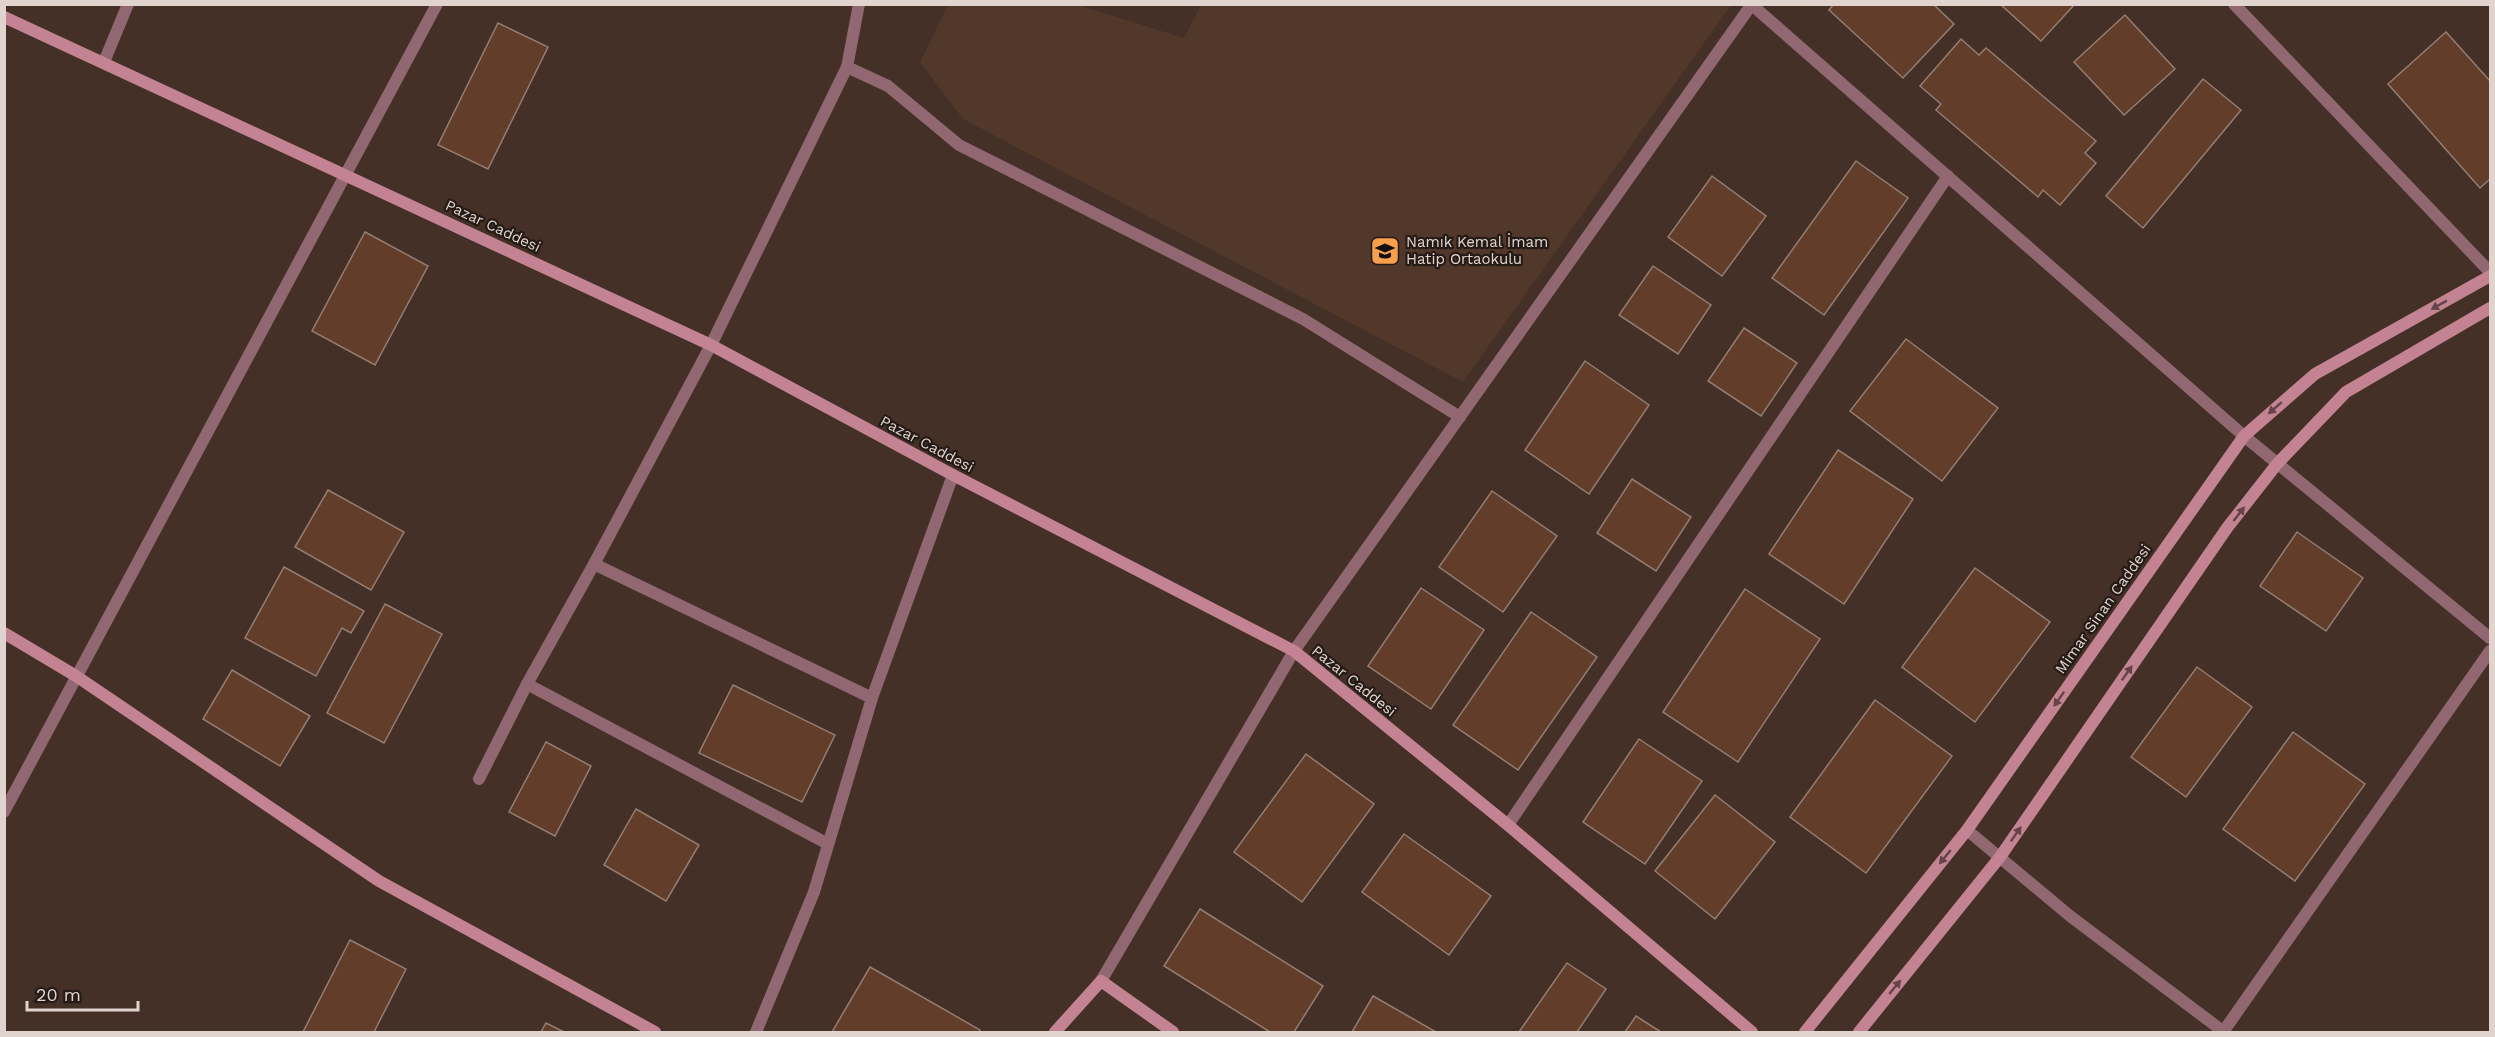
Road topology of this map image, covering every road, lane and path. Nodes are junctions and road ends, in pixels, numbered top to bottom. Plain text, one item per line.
1 (128, 4) edge
2 (436, 4) edge
3 (859, 4) edge
4 (2234, 4) edge
5 (1752, 5) edge
6 (4, 17) edge
7 (104, 62) junction
8 (847, 67) junction
9 (346, 174) junction
10 (1948, 176) junction
11 (2490, 274) edge
12 (2490, 308) edge
13 (711, 345) junction
14 (1460, 417) junction
15 (2244, 436) junction
16 (2277, 464) junction
17 (953, 475) junction
18 (594, 564) junction
19 (4, 633) edge
20 (2490, 638) edge
21 (1294, 651) junction
22 (2490, 651) edge
23 (76, 676) junction
24 (527, 684) junction
25 (872, 698) junction
26 (479, 779) dead end
27 (4, 812) edge
28 (1508, 825) junction
29 (1967, 830) junction
30 (828, 844) junction
31 (2000, 857) junction
32 (1101, 981) junction
33 (655, 1032) edge
34 (756, 1032) edge
35 (1055, 1032) edge
36 (1173, 1032) edge
37 (1752, 1032) edge
38 (1805, 1032) edge
39 (1859, 1032) edge
40 (2224, 1032) edge

1 - 7 street
2 - 9 street
3 - 8 street
4 - 11 street
5 - 10 street
5 - 14 street
6 - 7 main road, Pazar Caddesi
7 - 9 main road, Pazar Caddesi
8 - 13 street
8 - 14 street
9 - 13 main road, Pazar Caddesi
9 - 23 street
10 - 15 street
10 - 28 street
11 -> 15 main road, Mimar Sinan Caddesi
12 - 16 main road
13 - 17 main road, Pazar Caddesi
13 - 18 street
14 - 21 street
15 - 16 street
15 -> 29 main road, Mimar Sinan Caddesi
16 - 20 street
31 -> 16 main road
17 - 21 main road, Pazar Caddesi
17 - 25 street
18 - 24 street
18 - 25 street
19 - 23 main road
21 - 28 main road, Pazar Caddesi
21 - 32 street
22 - 40 street
23 - 27 street
23 - 33 main road
24 - 26 street
24 - 30 street
25 - 30 street
28 - 37 main road, Pazar Caddesi
29 - 31 street
29 -> 38 main road, Mimar Sinan Caddesi
30 - 34 street
39 -> 31 main road
31 - 40 street
32 - 35 main road
32 - 36 main road

